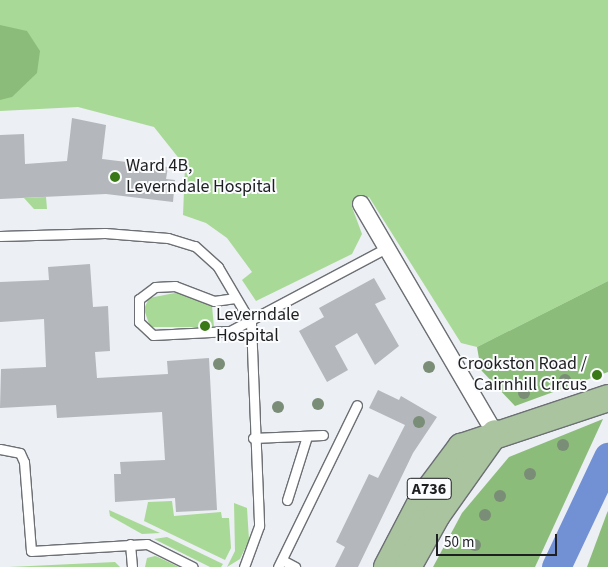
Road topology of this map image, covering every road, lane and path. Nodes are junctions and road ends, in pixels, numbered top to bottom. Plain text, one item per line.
1 (361, 204) dead end
2 (0, 236) edge
3 (386, 248) junction
4 (235, 298) junction
5 (251, 323) junction
6 (608, 398) edge
7 (357, 406) dead end
8 (495, 433) junction
9 (323, 435) dead end
10 (307, 436) junction
11 (253, 438) junction
12 (0, 450) edge
13 (286, 500) dead end
14 (130, 544) junction
15 (280, 564) edge
16 (132, 567) edge
17 (194, 567) edge
18 (244, 567) edge
19 (295, 567) edge
20 (387, 567) edge
21 (408, 567) edge

1 - 3 street
2 - 4 lane
3 - 5 lane
3 - 8 street
4 - 5 lane
4 - 5 lane
5 - 11 lane
6 - 8 main road, A736
7 - 15 lane
8 - 20 main road, A736
8 - 21 main road, A736
9 - 10 lane
10 - 11 lane
10 - 13 lane
11 - 18 lane
12 - 14 lane
14 - 16 lane
14 - 17 lane
15 - 19 lane

